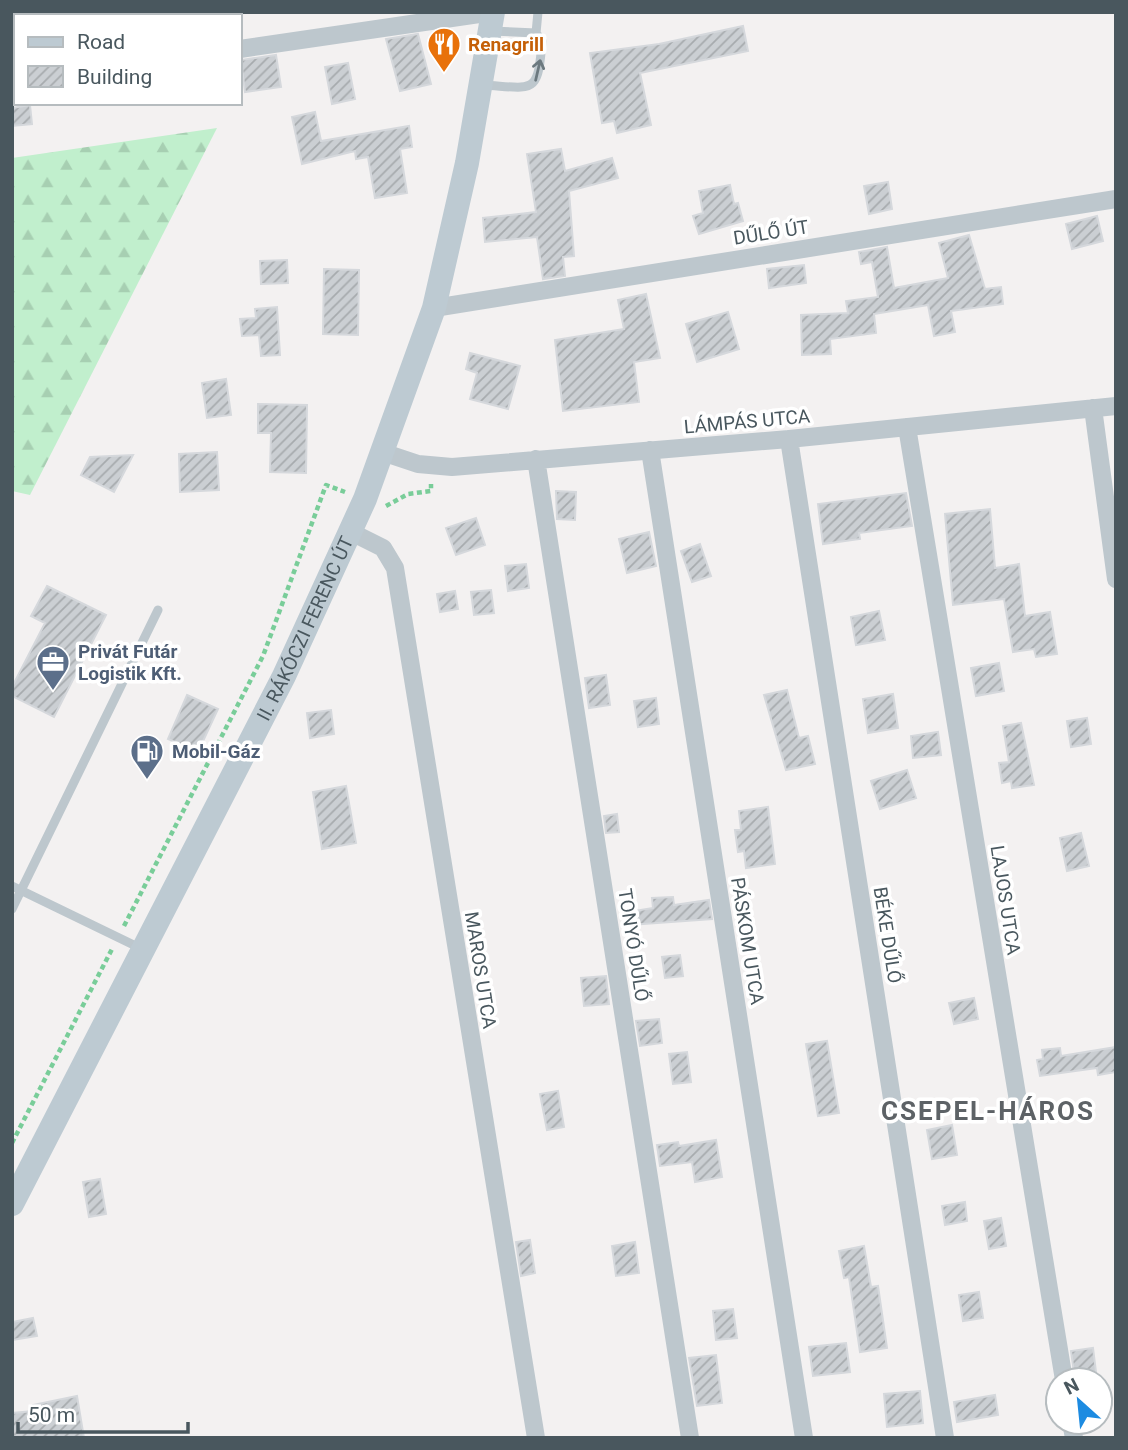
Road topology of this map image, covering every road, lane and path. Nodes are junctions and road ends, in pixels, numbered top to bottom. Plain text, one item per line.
1 (538, 12) edge
2 (492, 19) edge
3 (536, 33) junction
4 (242, 49) edge
5 (481, 85) junction
6 (1116, 199) edge
7 (433, 308) junction
8 (1116, 406) edge
9 (1093, 408) junction
10 (907, 427) junction
11 (789, 439) junction
12 (650, 450) junction
13 (383, 452) junction
14 (536, 459) junction
15 (351, 532) junction
16 (1116, 579) edge
17 (158, 610) dead end
18 (12, 887) edge
19 (22, 891) junction
20 (12, 908) edge
21 (118, 937) junction
22 (143, 950) junction
23 (12, 1143) edge
24 (12, 1205) edge
25 (1062, 1366) edge
26 (536, 1438) edge
27 (690, 1438) edge
28 (804, 1438) edge
29 (945, 1438) edge

1 - 3 lane
2 - 3 lane
2 - 4 street
2 - 5 main road, II. RÁKÓCZI FERENC ÚT
5 -> 3 lane
5 - 7 main road, II. RÁKÓCZI FERENC ÚT
6 - 7 street, DŰLŐ ÚT
7 - 13 main road, II. RÁKÓCZI FERENC ÚT
8 - 9 street, LÁMPÁS UTCA
9 - 10 street, LÁMPÁS UTCA
9 - 16 street
10 - 11 street, LÁMPÁS UTCA
10 - 25 street, LAJOS UTCA
11 - 12 street, LÁMPÁS UTCA
11 - 29 street, BÉKE DŰLŐ
12 - 14 street, LÁMPÁS UTCA
12 - 28 street, PÁSKOM UTCA
13 - 14 street, LÁMPÁS UTCA
13 - 15 main road, II. RÁKÓCZI FERENC ÚT
14 - 27 street, TONYÓ DŰLŐ
15 - 22 main road, II. RÁKÓCZI FERENC ÚT
15 - 26 street, MAROS UTCA
17 - 19 lane
18 - 19 lane
19 - 20 lane
19 - 21 lane
21 - 22 lane
21 - 23 path
22 - 24 main road, II. RÁKÓCZI FERENC ÚT

